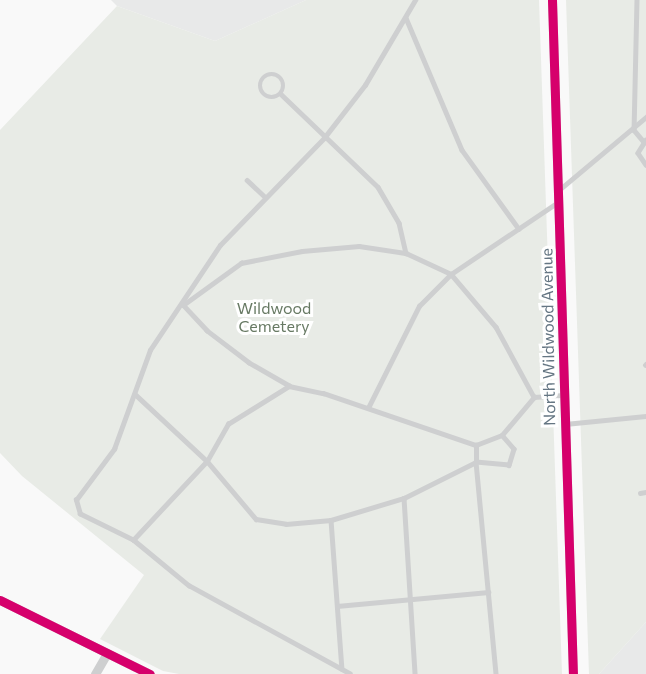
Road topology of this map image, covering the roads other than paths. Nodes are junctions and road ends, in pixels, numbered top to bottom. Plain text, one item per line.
1 (415, 0) edge
2 (552, 0) edge
3 (636, 0) edge
4 (406, 18) junction
5 (281, 94) junction
6 (646, 117) edge
7 (634, 130) junction
8 (324, 138) junction
9 (645, 141) edge
10 (646, 165) edge
11 (247, 180) dead end
12 (559, 190) junction
13 (264, 196) junction
14 (559, 201) junction
15 (519, 229) junction
16 (406, 253) junction
17 (452, 274) junction
18 (183, 305) junction
19 (289, 386) junction
20 (136, 395) junction
21 (564, 395) junction
22 (534, 397) junction
23 (368, 408) junction
24 (646, 416) edge
25 (565, 424) junction
26 (502, 435) junction
27 (476, 446) junction
28 (207, 461) junction
29 (476, 462) junction
30 (404, 498) junction
31 (331, 520) junction
32 (133, 540) junction
33 (488, 592) junction
34 (410, 598) junction
35 (0, 600) edge
36 (337, 606) junction
37 (108, 653) junction
38 (342, 669) junction
39 (95, 674) edge
40 (150, 674) edge
41 (350, 674) edge
42 (415, 674) edge
43 (496, 674) edge
44 (573, 674) edge

1 - 4 lane
2 - 12 street, North Wildwood Avenue
3 - 7 lane
4 - 8 lane
4 - 15 lane
5 - 5 lane
5 - 8 lane
6 - 7 lane
7 - 9 lane
7 - 12 lane
8 - 13 lane
8 - 16 lane
9 - 10 lane
11 - 13 lane
12 - 14 street, North Wildwood Avenue
13 - 18 lane
14 - 15 lane
14 - 21 street, North Wildwood Avenue
15 - 17 lane
16 - 17 lane
16 - 18 lane
17 - 22 lane
17 - 23 lane
18 - 19 lane
18 - 20 lane
19 - 23 lane
19 - 28 lane
20 - 28 lane
20 - 32 lane
21 - 22 lane
21 - 25 street, North Wildwood Avenue
22 - 26 lane
23 - 27 lane
24 - 25 lane
25 - 44 street, North Wildwood Avenue
26 - 27 lane
26 - 29 lane
27 - 29 lane
28 - 31 lane
28 - 32 lane
29 - 30 lane
29 - 33 lane
30 - 31 lane
30 - 34 lane
31 - 36 lane
32 - 38 lane
33 - 34 lane
33 - 43 lane
34 - 36 lane
34 - 42 lane
35 - 37 street
36 - 38 lane
37 - 39 street
37 - 40 street
38 - 41 lane

